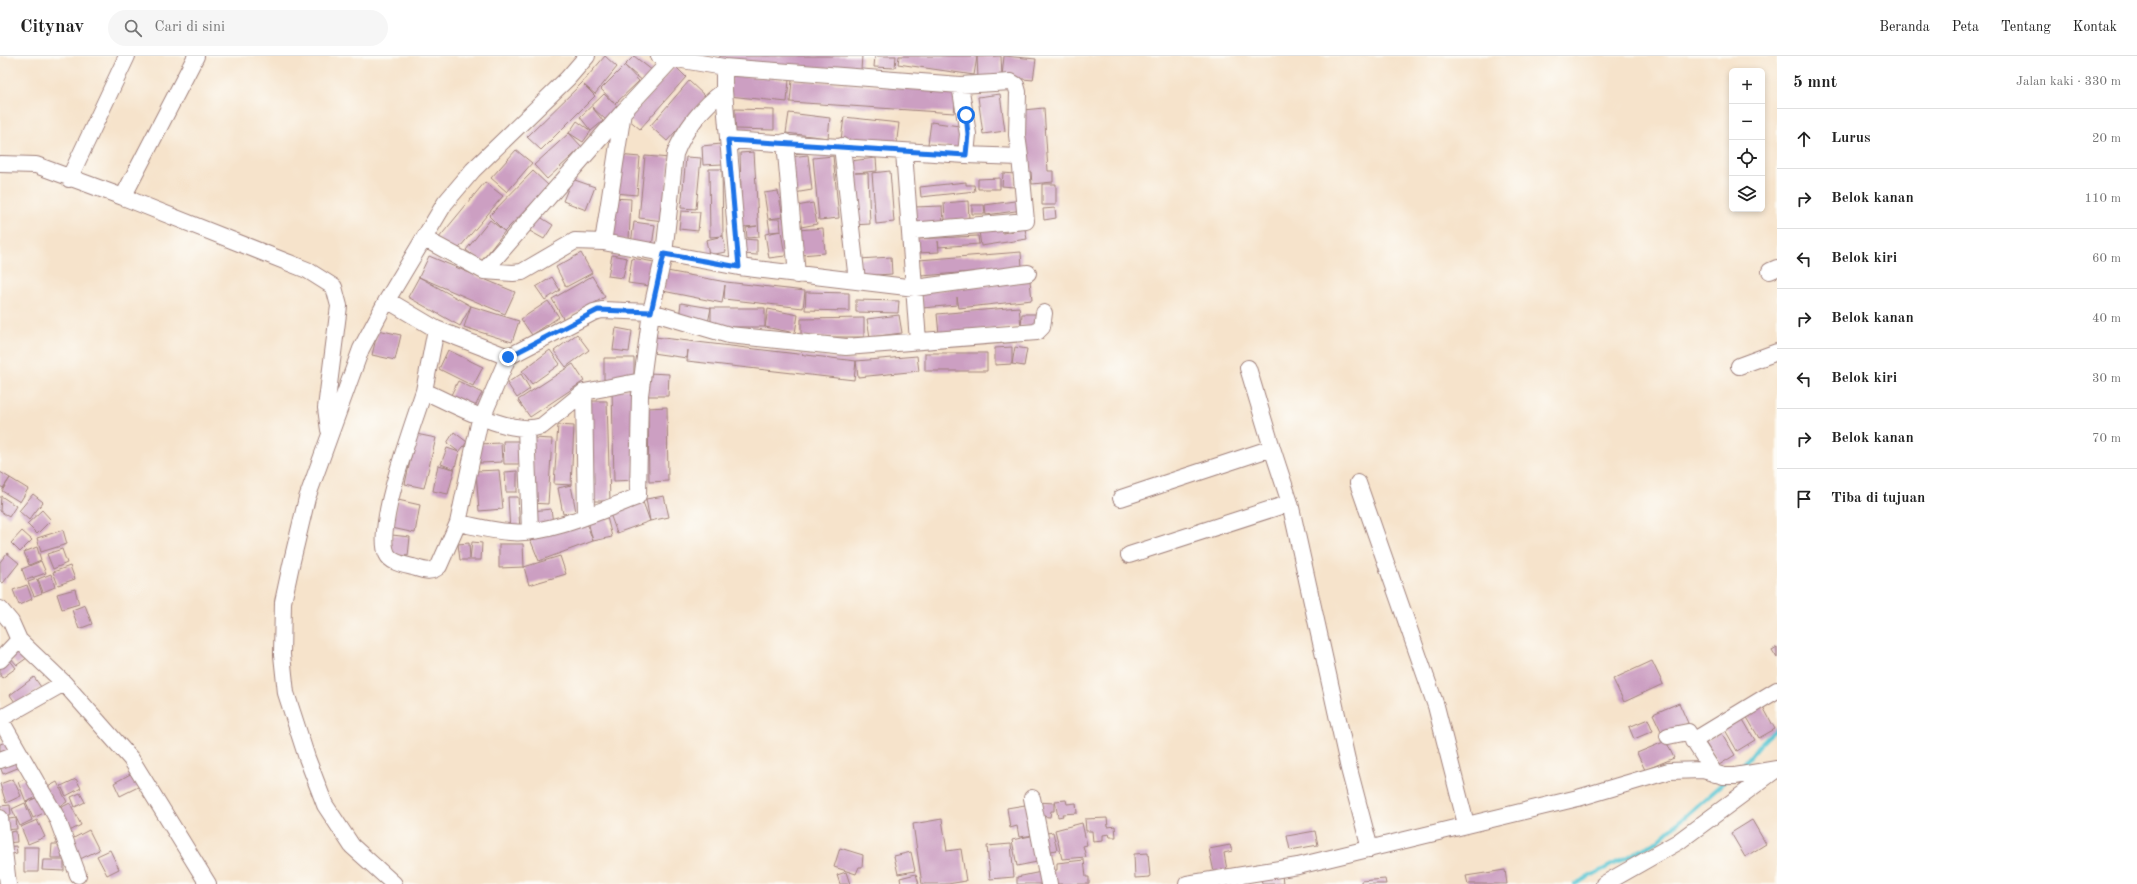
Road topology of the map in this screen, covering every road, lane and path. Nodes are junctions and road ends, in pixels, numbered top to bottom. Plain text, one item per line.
1 (127, 56) edge
2 (196, 56) edge
3 (588, 56) edge
4 (666, 57) edge
5 (724, 67) junction
6 (960, 85) junction
7 (724, 90) junction
8 (623, 112) junction
9 (728, 140) junction
10 (785, 142) junction
11 (842, 146) junction
12 (904, 152) junction
13 (966, 155) junction
14 (1020, 157) junction
15 (0, 164) edge
16 (69, 179) junction
17 (123, 197) junction
18 (911, 232) junction
19 (425, 239) junction
20 (603, 242) junction
21 (664, 254) junction
22 (739, 267) junction
23 (484, 271) junction
24 (1028, 273) dead end
25 (797, 275) junction
26 (857, 281) junction
27 (915, 288) junction
28 (387, 300) junction
29 (651, 312) junction
30 (1044, 313) dead end
31 (436, 329) junction
32 (918, 341) junction
33 (1777, 352) edge
34 (508, 357) junction
35 (1739, 366) dead end
36 (1248, 368) dead end
37 (642, 382) junction
38 (424, 391) junction
39 (584, 392) junction
40 (482, 418) junction
41 (526, 429) junction
42 (330, 434) junction
43 (1272, 448) junction
44 (1358, 483) dead end
45 (1121, 498) dead end
46 (1290, 503) junction
47 (586, 516) junction
48 (458, 523) junction
49 (530, 531) junction
50 (1129, 555) dead end
51 (0, 610) edge
52 (19, 640) junction
53 (0, 660) edge
54 (64, 683) junction
55 (1777, 690) edge
56 (0, 719) edge
57 (1668, 736) dead end
58 (1693, 741) junction
59 (19, 753) junction
60 (0, 760) edge
61 (1777, 769) edge
62 (1725, 775) junction
63 (1032, 798) dead end
64 (0, 818) edge
65 (1466, 824) junction
66 (1370, 849) junction
67 (78, 875) dead end
68 (1625, 879) edge
69 (1197, 883) edge
70 (8, 884) edge
71 (208, 884) edge
72 (394, 884) edge
73 (1049, 884) edge
74 (1604, 884) edge

1 - 16 street
2 - 17 street
3 - 19 street
4 - 5 street
4 - 8 street
5 - 6 street
5 - 7 street
6 - 13 street
6 - 14 street
7 - 9 street
7 - 21 street
8 - 20 street
8 - 23 street
9 - 10 street
9 - 22 street
10 - 11 street
10 - 25 street
11 - 12 street
11 - 26 street
12 - 13 street
12 - 18 street
13 - 14 street
14 - 18 street
15 - 16 street
16 - 17 street
17 - 42 street
18 - 27 street
19 - 23 street
19 - 28 street
20 - 21 street
20 - 23 street
21 - 22 street
21 - 29 street
22 - 25 street
24 - 27 street
25 - 26 street
26 - 27 street
27 - 32 street
28 - 31 street
28 - 42 street
29 - 32 street
29 - 34 street
29 - 37 street
30 - 32 street
31 - 34 street
31 - 38 street
33 - 35 street
34 - 40 street
36 - 43 street
37 - 39 street
37 - 47 street
38 - 40 street
38 - 48 street
39 - 41 street
39 - 47 street
40 - 41 street
40 - 48 street
41 - 49 street
42 - 72 street
43 - 45 street
43 - 46 street
44 - 65 street
46 - 50 street
46 - 66 street
47 - 49 street
48 - 49 street
51 - 52 street
52 - 53 street
52 - 54 street
54 - 56 street
54 - 71 street
55 - 58 street
56 - 59 street
57 - 58 street
58 - 62 street
59 - 60 street
59 - 67 street
61 - 62 street
61 - 68 street
62 - 65 street
63 - 73 street
64 - 70 street
65 - 66 street
66 - 69 street
68 - 74 street

